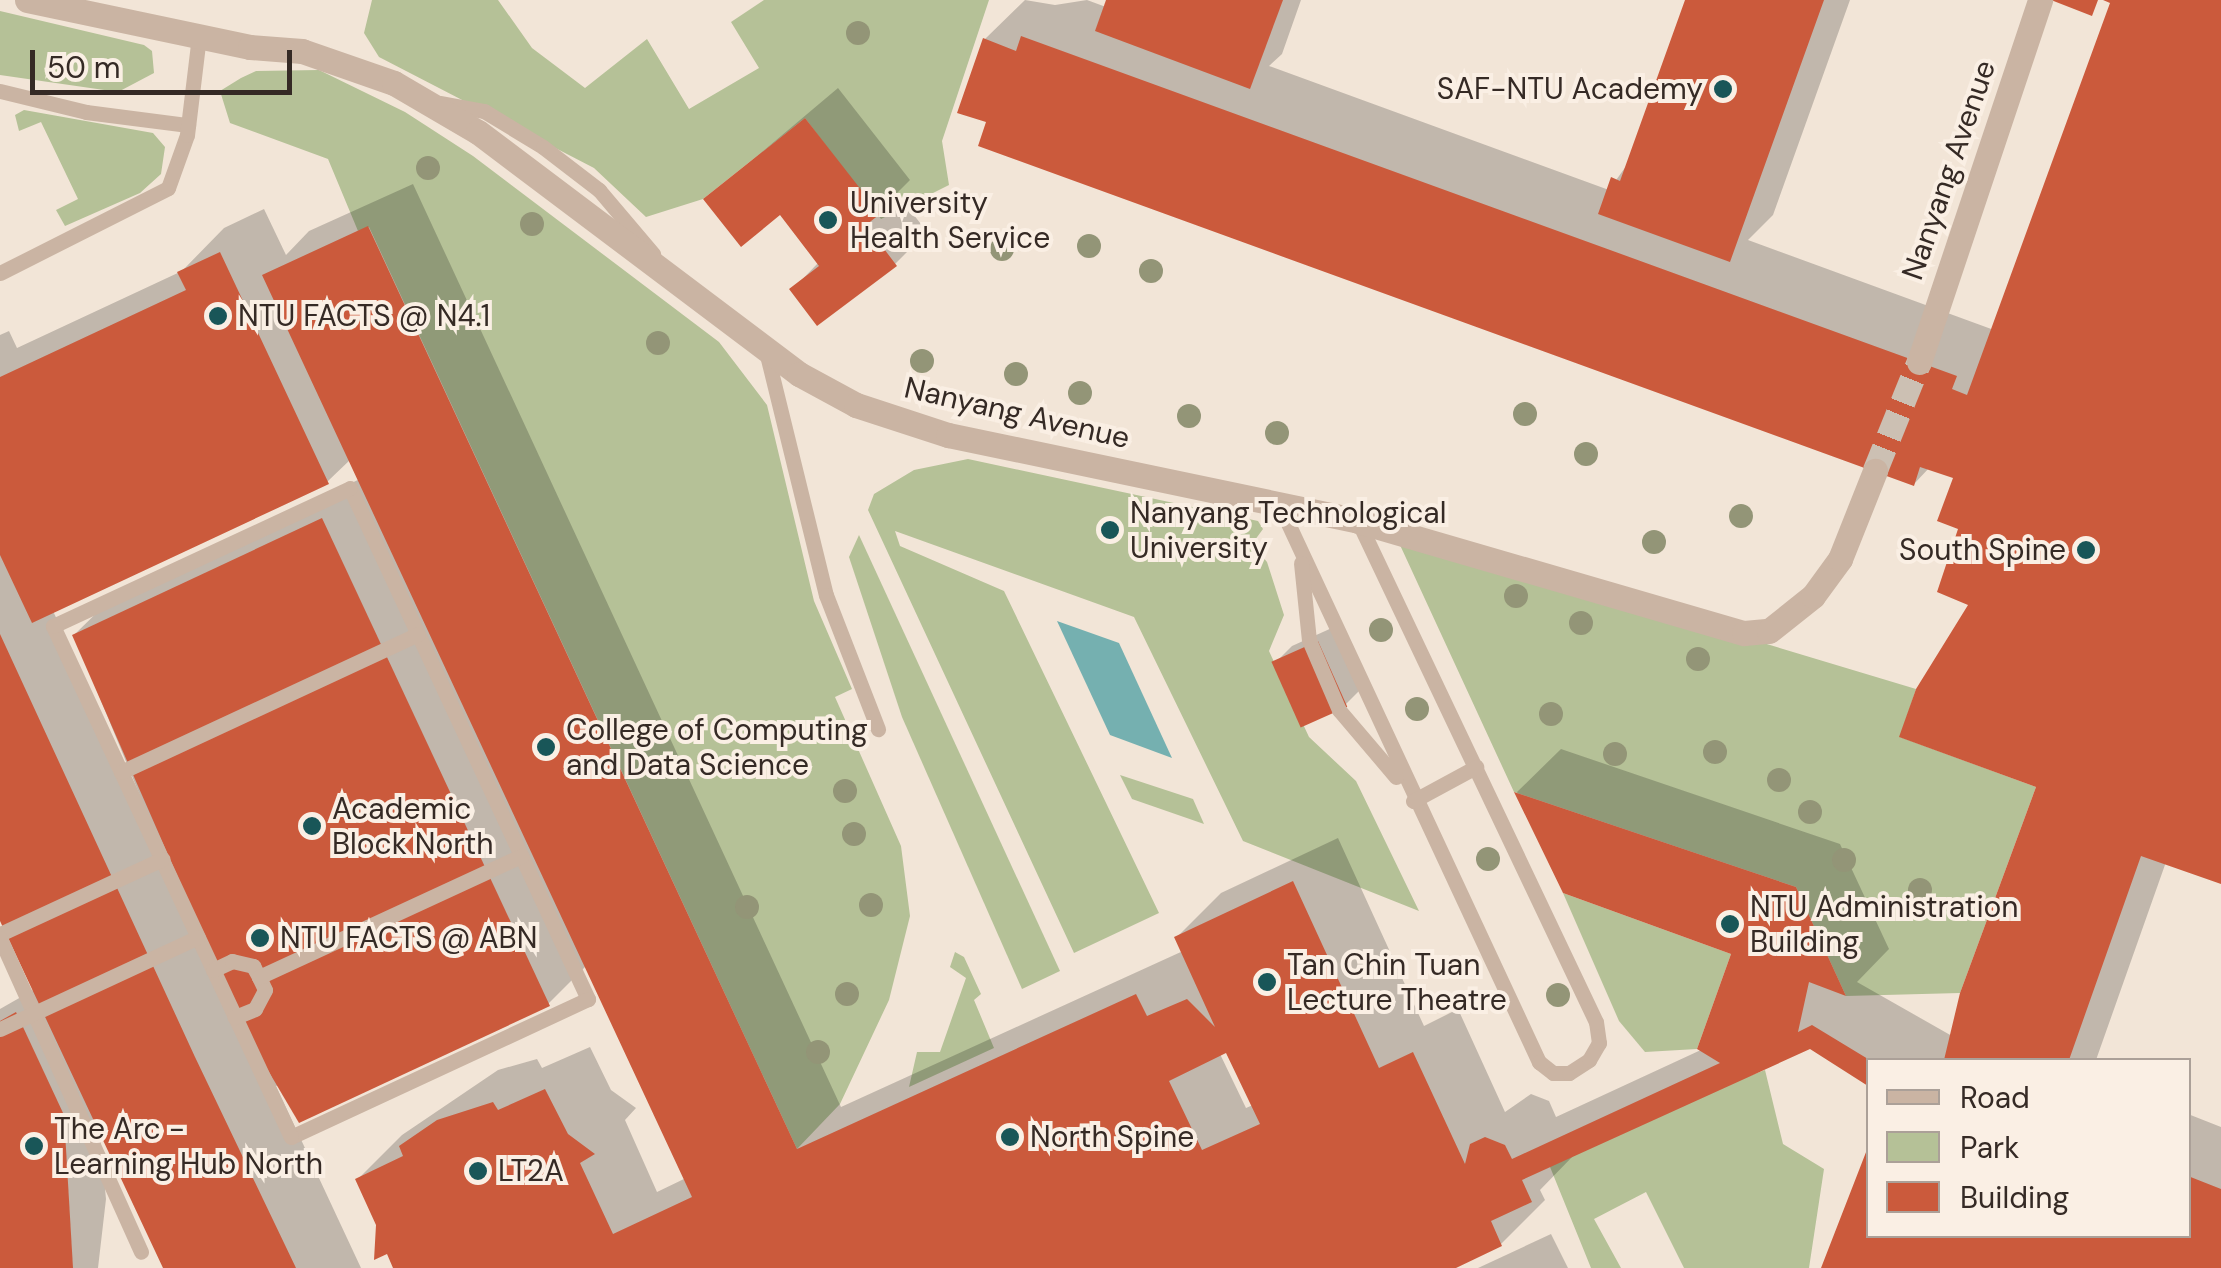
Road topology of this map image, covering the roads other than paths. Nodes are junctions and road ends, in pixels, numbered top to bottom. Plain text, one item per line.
1 (27, 0) edge
2 (2040, 0) edge
3 (200, 36) junction
4 (0, 90) edge
5 (188, 125) junction
6 (0, 273) edge
7 (766, 351) junction
8 (1919, 362) tunnel mouth
9 (1874, 472) tunnel mouth
10 (1279, 504) junction
11 (1358, 521) junction
12 (1300, 554) junction
13 (418, 634) junction
14 (878, 729) dead end
15 (1476, 767) junction
16 (121, 772) junction
17 (1413, 800) junction
18 (522, 856) junction
19 (162, 860) junction
20 (0, 936) edge
21 (198, 936) junction
22 (213, 970) junction
23 (259, 978) junction
24 (34, 1015) junction
25 (235, 1017) junction
26 (0, 1029) edge
27 (141, 1252) dead end

1 - 3 street, Nanyang Avenue
2 - 8 street, Nanyang Avenue
3 - 5 lane
3 - 7 street, Nanyang Avenue
4 - 5 lane
5 - 6 lane
7 - 10 street, Nanyang Avenue
7 - 14 lane
9 - 11 street, Nanyang Avenue
10 - 11 street, Nanyang Avenue
10 - 12 lane
11 - 15 lane
12 - 17 lane
12 - 17 lane
13 - 16 lane
13 - 16 lane
13 - 18 lane
15 - 17 lane
15 - 17 lane
16 - 19 lane
18 - 23 lane
18 - 25 lane
19 - 20 lane
19 - 21 lane
20 - 24 lane
21 - 22 lane
21 - 24 lane
22 - 23 lane
22 - 25 lane
23 - 25 lane
24 - 26 lane
24 - 27 lane

